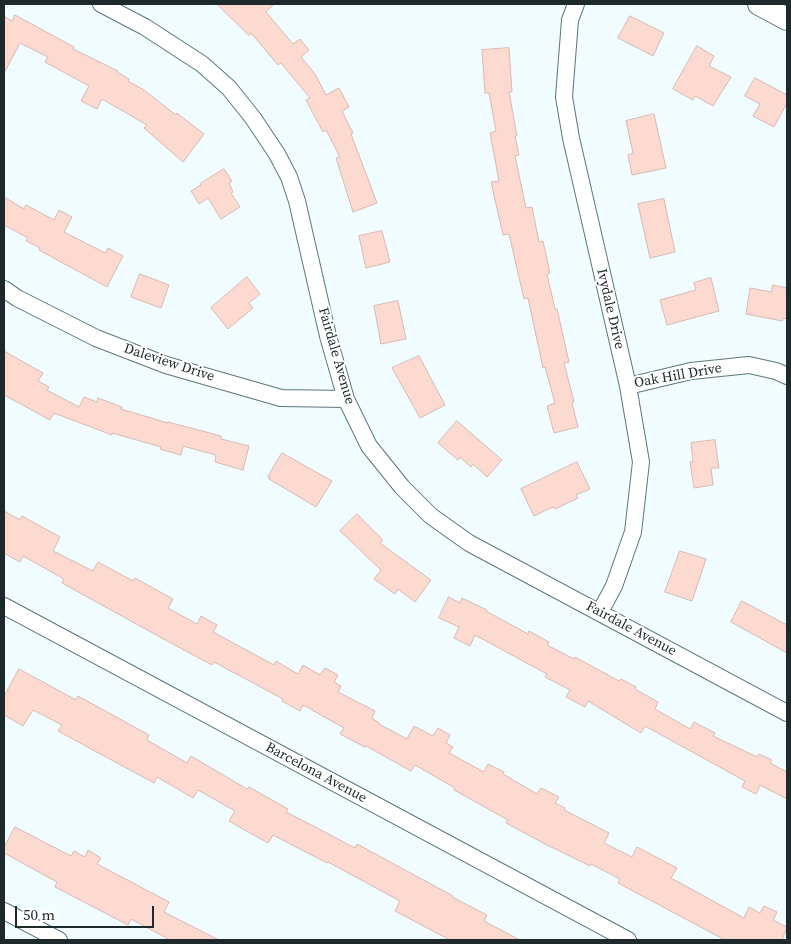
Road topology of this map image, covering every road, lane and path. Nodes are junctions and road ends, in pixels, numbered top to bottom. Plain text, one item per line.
1 (101, 4) edge
2 (576, 4) edge
3 (759, 4) edge
4 (787, 19) edge
5 (4, 289) edge
6 (787, 376) edge
7 (628, 386) junction
8 (346, 398) junction
9 (4, 606) edge
10 (600, 612) junction
11 (787, 713) edge
12 (4, 911) edge
13 (59, 940) edge
14 (628, 940) edge

1 - 8 street, Fairdale Avenue
2 - 7 street, Ivydale Drive
3 - 4 street
5 - 8 street, Daleview Drive
6 - 7 street, Oak Hill Drive
7 - 10 street, Ivydale Drive
8 - 10 street, Fairdale Avenue
9 - 14 street, Barcelona Avenue
10 - 11 street, Fairdale Avenue
12 - 13 street

